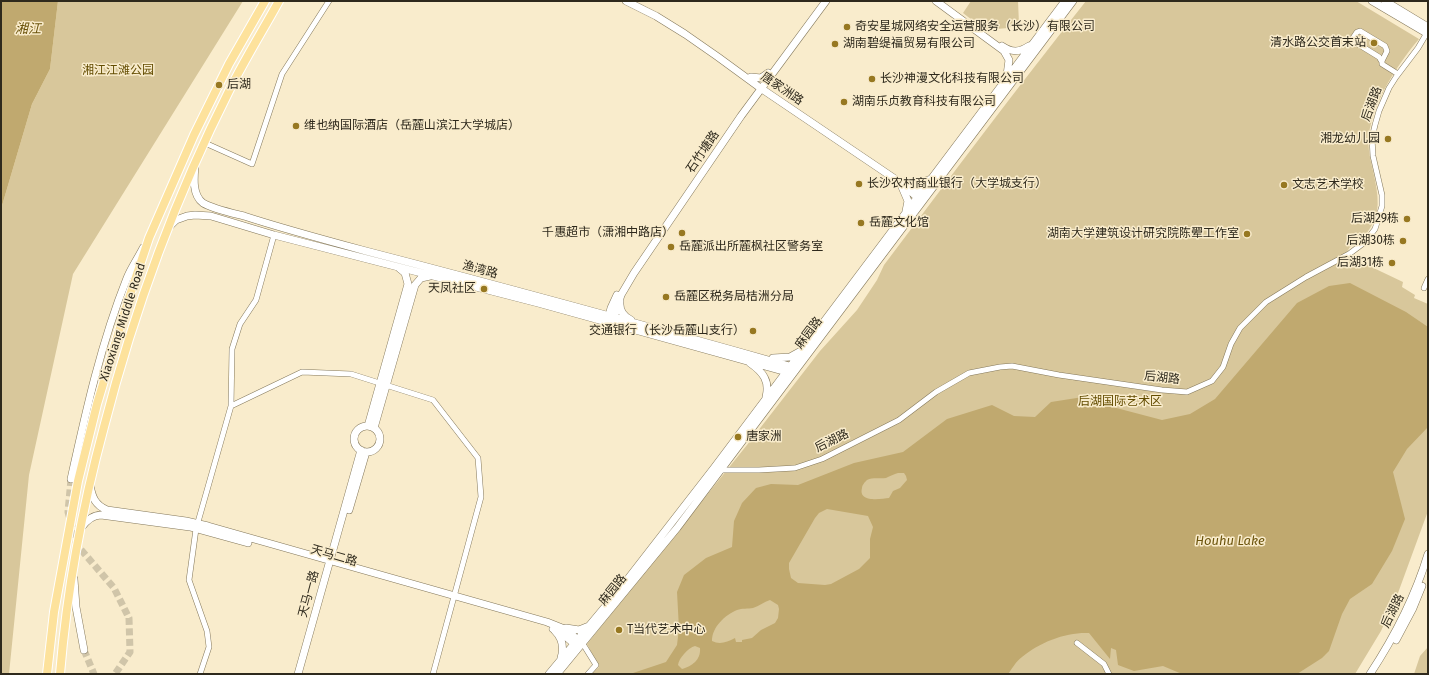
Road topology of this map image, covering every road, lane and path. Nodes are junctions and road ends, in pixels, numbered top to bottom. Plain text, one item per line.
1 (265, 1) edge
2 (279, 1) edge
3 (329, 1) edge
4 (626, 1) edge
5 (632, 1) edge
6 (821, 1) edge
7 (826, 1) edge
8 (936, 1) edge
9 (942, 1) edge
10 (1065, 1) edge
11 (1073, 1) edge
12 (1372, 1) edge
13 (1385, 1) edge
14 (1428, 31) edge
15 (1034, 42) junction
16 (1382, 62) junction
17 (770, 74) junction
18 (1398, 74) junction
19 (750, 79) junction
20 (1006, 79) junction
21 (762, 86) junction
22 (775, 96) junction
23 (753, 99) junction
24 (205, 143) junction
25 (198, 159) junction
26 (931, 179) junction
27 (901, 181) junction
28 (921, 197) junction
29 (905, 214) junction
30 (166, 232) junction
31 (274, 234) junction
32 (149, 238) junction
33 (395, 266) junction
34 (432, 276) junction
35 (1428, 278) edge
36 (1424, 288) dead end
37 (619, 295) junction
38 (586, 310) junction
39 (611, 320) junction
40 (638, 324) junction
41 (804, 348) junction
42 (754, 356) junction
43 (741, 359) junction
44 (791, 370) junction
45 (383, 384) junction
46 (764, 401) junction
47 (231, 406) junction
48 (371, 427) junction
49 (363, 451) junction
50 (717, 470) junction
51 (71, 479) tunnel mouth
52 (90, 485) junction
53 (197, 526) junction
54 (80, 530) junction
55 (1428, 554) edge
56 (330, 564) junction
57 (73, 567) junction
58 (1428, 569) edge
59 (454, 598) junction
60 (590, 625) junction
61 (555, 627) junction
62 (1077, 643) dead end
63 (579, 644) junction
64 (84, 650) tunnel mouth
65 (559, 662) junction
66 (47, 674) edge
67 (60, 674) edge
68 (200, 674) edge
69 (298, 674) edge
70 (302, 674) edge
71 (433, 674) edge
72 (550, 674) edge
73 (557, 674) edge
74 (588, 674) edge
75 (1109, 674) edge
76 (1370, 674) edge
77 (1375, 674) edge

1 - 32 main road, Xiaoxiang Middle Road
2 - 24 main road, Xiaoxiang Middle Road
3 - 24 street
4 - 19 main road, 唐家洲路
5 - 19 main road, 唐家洲路
6 - 17 main road, 石竹塘路
7 - 17 main road, 石竹塘路
8 - 20 main road
9 - 15 main road
10 - 15 main road, 麻园路
11 - 28 main road, 麻园路
12 - 14 main road
13 - 14 main road
14 - 18 street, 后湖路
15 - 20 main road, 麻园路
16 - 16 street
16 - 18 street
17 - 19 main road
17 - 21 main road, 石竹塘路
17 - 22 main road
18 - 50 street, 后湖路
19 - 21 main road, 唐家洲路
19 - 23 main road
20 - 26 main road, 麻园路
21 - 22 main road, 唐家洲路
21 - 23 main road, 石竹塘路
22 - 23 main road
22 - 27 main road, 唐家洲路
23 - 37 main road, 石竹塘路
24 - 25 main road, Xiaoxiang Middle Road
25 - 30 main road, Xiaoxiang Middle Road
25 - 38 main road, 渔湾路
26 - 27 main road
26 - 28 main road, 麻园路
27 - 28 main road, 唐家洲路
27 - 29 main road
28 - 29 main road, 麻园路
28 - 44 main road, 麻园路
29 - 41 main road, 麻园路
30 - 31 main road, 渔湾路
30 - 52 main road, Xiaoxiang Middle Road
31 - 33 main road, 渔湾路
31 - 47 street
32 - 51 main road
32 - 66 main road, Xiaoxiang Middle Road
33 - 34 main road, 渔湾路
33 - 45 main road
34 - 39 main road, 渔湾路
34 - 45 main road
35 - 36 street
37 - 38 main road
37 - 39 main road, 石竹塘路
37 - 40 main road
38 - 39 main road, 渔湾路
39 - 40 main road, 渔湾路
39 - 43 main road, 渔湾路
40 - 42 main road, 渔湾路
41 - 42 main road
41 - 44 main road, 麻园路
42 - 44 main road, 渔湾路
43 - 44 main road, 渔湾路
43 - 46 main road
44 - 46 main road, 麻园路
44 - 50 main road, 麻园路
45 - 47 street
45 - 48 main road
45 - 59 street
46 - 50 main road, 麻园路
47 - 53 street
48 - 49 main road
48 - 49 main road
49 - 56 main road, 天马一路
50 - 60 main road, 麻园路
50 - 63 main road, 麻园路
52 - 53 main road
52 - 54 main road, Xiaoxiang Middle Road
53 - 54 main road, 天马二路
53 - 56 main road, 天马二路
53 - 68 street
54 - 57 main road, Xiaoxiang Middle Road
55 - 76 main road, 后湖路
56 - 59 main road, 天马二路
56 - 69 main road, 天马一路
56 - 70 main road, 天马一路
57 - 64 main road
57 - 67 main road, Xiaoxiang Middle Road
58 - 77 main road, 后湖路
59 - 61 main road, 天马二路
59 - 71 street
60 - 61 main road
60 - 63 main road, 麻园路
61 - 63 main road, 天马二路
61 - 65 main road
62 - 75 street
63 - 65 main road, 麻园路
63 - 73 main road, 麻园路
63 - 74 street
65 - 72 main road, 麻园路

